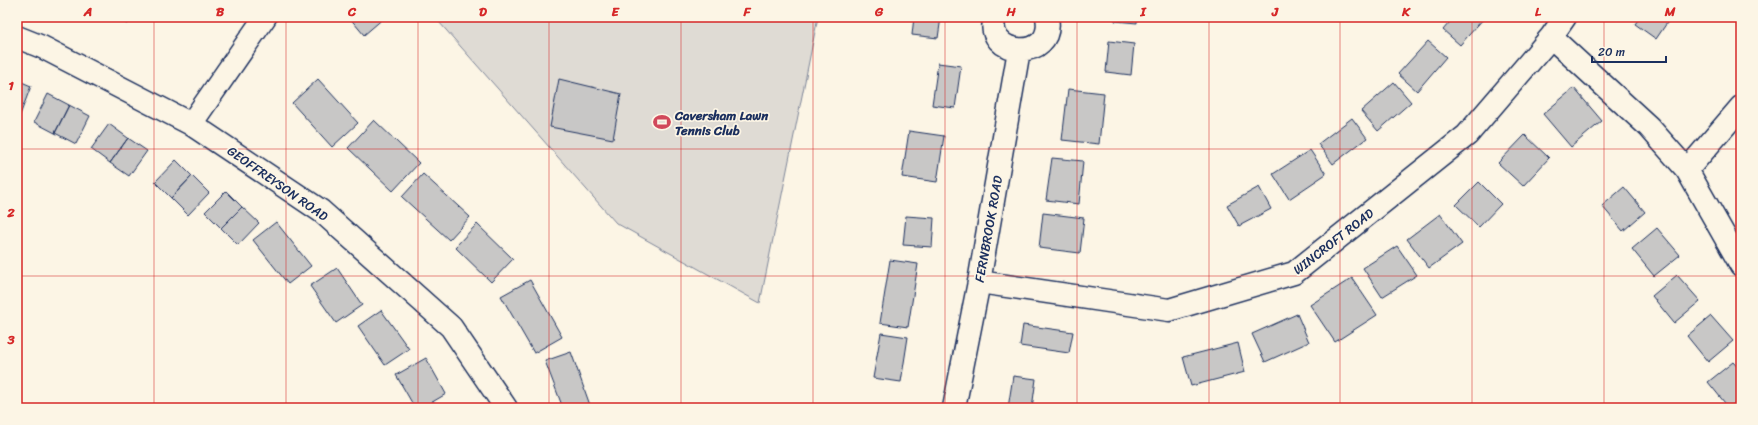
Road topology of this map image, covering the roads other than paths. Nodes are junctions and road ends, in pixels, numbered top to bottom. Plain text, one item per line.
1 (265, 17) edge
2 (995, 17) edge
3 (1047, 17) edge
4 (1565, 17) edge
5 (17, 37) edge
6 (1551, 37) junction
7 (1019, 50) junction
8 (1741, 107) edge
9 (191, 124) junction
10 (1687, 170) junction
11 (1741, 265) edge
12 (979, 282) junction
13 (506, 408) edge
14 (954, 408) edge

1 - 9 street
2 - 7 street
3 - 7 street
4 - 6 street, WINCROFT ROAD
5 - 9 street, GEOFFREYSON ROAD
6 - 10 street
6 - 12 street, WINCROFT ROAD
7 - 12 street, FERNBROOK ROAD
8 - 10 street
9 - 13 street, GEOFFREYSON ROAD
10 - 11 street
12 - 14 street, FERNBROOK ROAD

